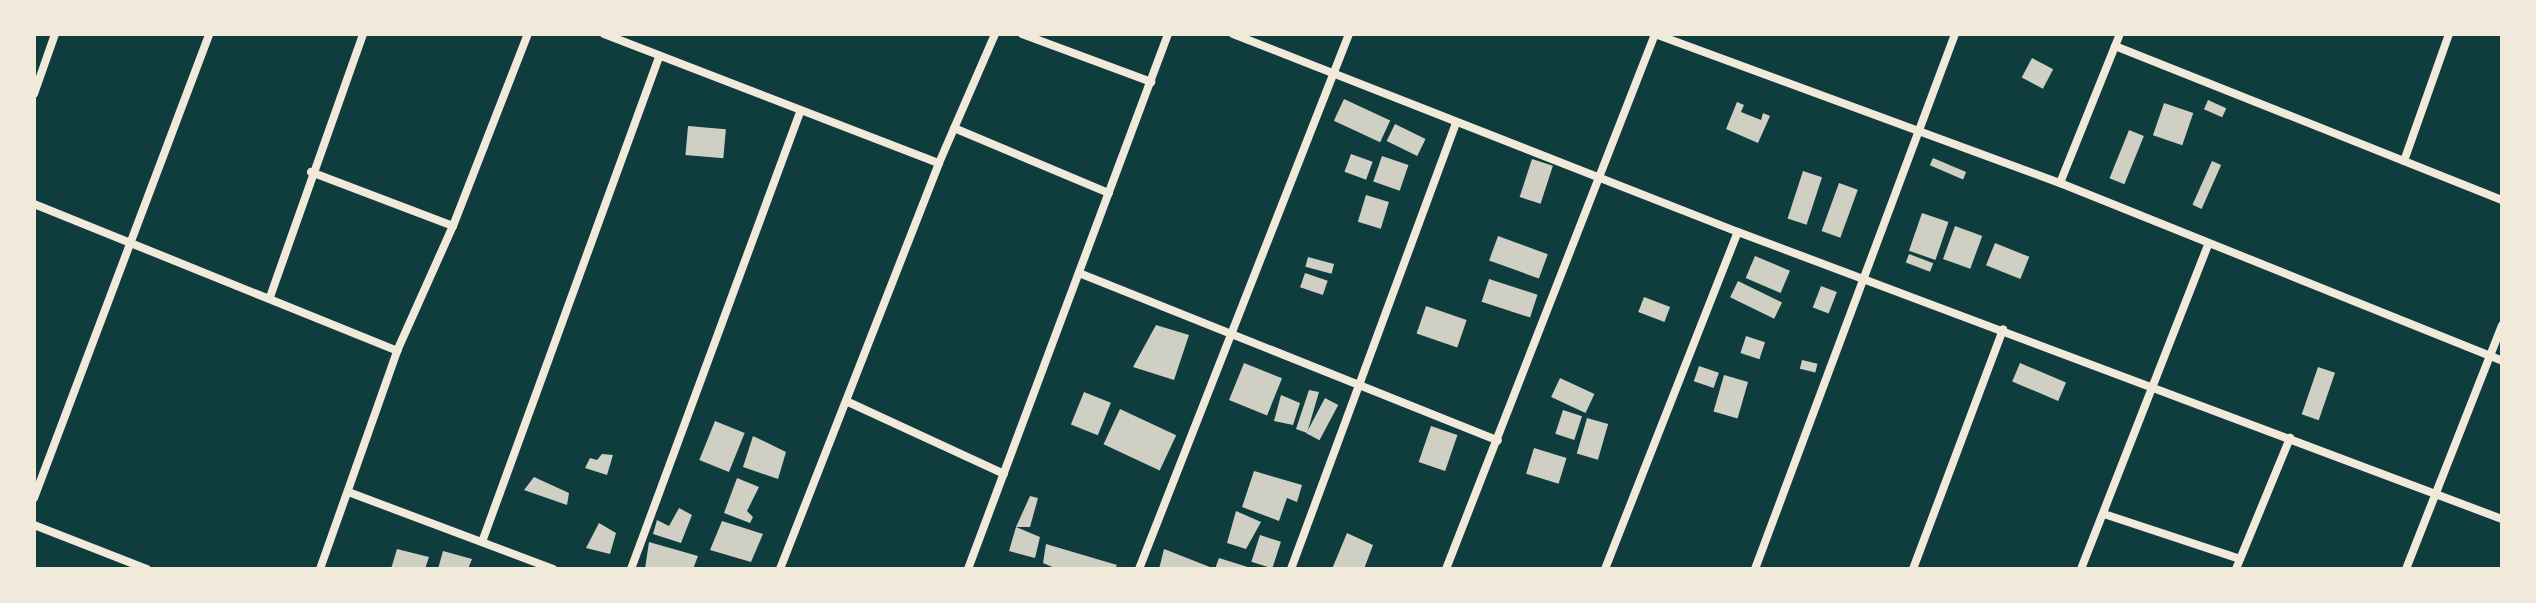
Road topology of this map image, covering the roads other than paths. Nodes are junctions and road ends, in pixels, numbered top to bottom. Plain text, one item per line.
1 (55, 34) edge
2 (209, 34) edge
3 (363, 34) edge
4 (528, 34) edge
5 (604, 34) edge
6 (995, 34) edge
7 (1022, 34) edge
8 (1168, 34) edge
9 (1233, 34) edge
10 (1349, 34) edge
11 (1655, 34) edge
12 (1955, 34) edge
13 (2120, 34) edge
14 (2449, 34) edge
15 (2115, 46) junction
16 (659, 57) junction
17 (1335, 74) junction
18 (1151, 82) junction
19 (34, 94) edge
20 (800, 111) junction
21 (1456, 122) junction
22 (954, 128) junction
23 (1919, 129) junction
24 (2404, 161) junction
25 (939, 163) junction
26 (311, 172) junction
27 (1600, 175) junction
28 (2060, 183) junction
29 (1109, 193) junction
30 (2502, 200) edge
31 (34, 204) edge
32 (453, 226) junction
33 (1738, 232) junction
34 (134, 241) junction
35 (2208, 245) junction
36 (1079, 273) junction
37 (1865, 276) junction
38 (270, 297) junction
39 (2502, 325) edge
40 (2003, 329) junction
41 (1232, 338) junction
42 (397, 351) junction
43 (2490, 357) junction
44 (2502, 361) edge
45 (2151, 386) junction
46 (1360, 389) junction
47 (846, 401) junction
48 (2290, 438) junction
49 (1498, 441) junction
50 (1004, 474) junction
51 (351, 493) junction
52 (2436, 494) junction
53 (34, 498) edge
54 (2104, 514) junction
55 (2502, 519) edge
56 (34, 525) edge
57 (482, 542) junction
58 (2240, 559) junction
59 (147, 569) edge
60 (320, 569) edge
61 (553, 569) edge
62 (631, 569) edge
63 (780, 569) edge
64 (968, 569) edge
65 (1139, 569) edge
66 (1291, 569) edge
67 (1446, 569) edge
68 (1605, 569) edge
69 (1755, 569) edge
70 (1913, 569) edge
71 (2081, 569) edge
72 (2236, 569) edge
73 (2406, 569) edge

1 - 19 street
2 - 34 street
3 - 26 street
4 - 32 street
5 - 16 street
6 - 22 street
7 - 18 street
8 - 18 street
9 - 17 street
10 - 17 street
11 - 23 street
11 - 27 street
12 - 23 street
13 - 15 street
14 - 24 street
15 - 24 street
15 - 28 street
16 - 20 street
16 - 57 street
17 - 21 street
17 - 41 street
18 - 29 street
20 - 25 street
20 - 62 street
21 - 27 street
21 - 46 street
22 - 25 street
22 - 29 street
23 - 28 street
23 - 37 street
24 - 30 street
25 - 47 street
26 - 32 street
26 - 38 street
27 - 33 street
27 - 49 street
28 - 35 street
29 - 36 street
31 - 34 street
32 - 42 street
33 - 37 street
33 - 68 street
34 - 38 street
34 - 53 street
35 - 43 street
35 - 45 street
36 - 41 street
36 - 50 street
37 - 40 street
37 - 69 street
38 - 42 street
39 - 43 street
40 - 45 street
40 - 70 street
41 - 46 street
41 - 65 street
42 - 51 street
43 - 44 street
43 - 52 street
45 - 48 street
45 - 54 street
46 - 49 street
46 - 66 street
47 - 50 street
47 - 63 street
48 - 52 street
48 - 58 street
49 - 67 street
50 - 64 street
51 - 57 street
51 - 60 street
52 - 55 street
52 - 73 street
54 - 58 street
54 - 71 street
56 - 59 street
57 - 61 street
58 - 72 street

